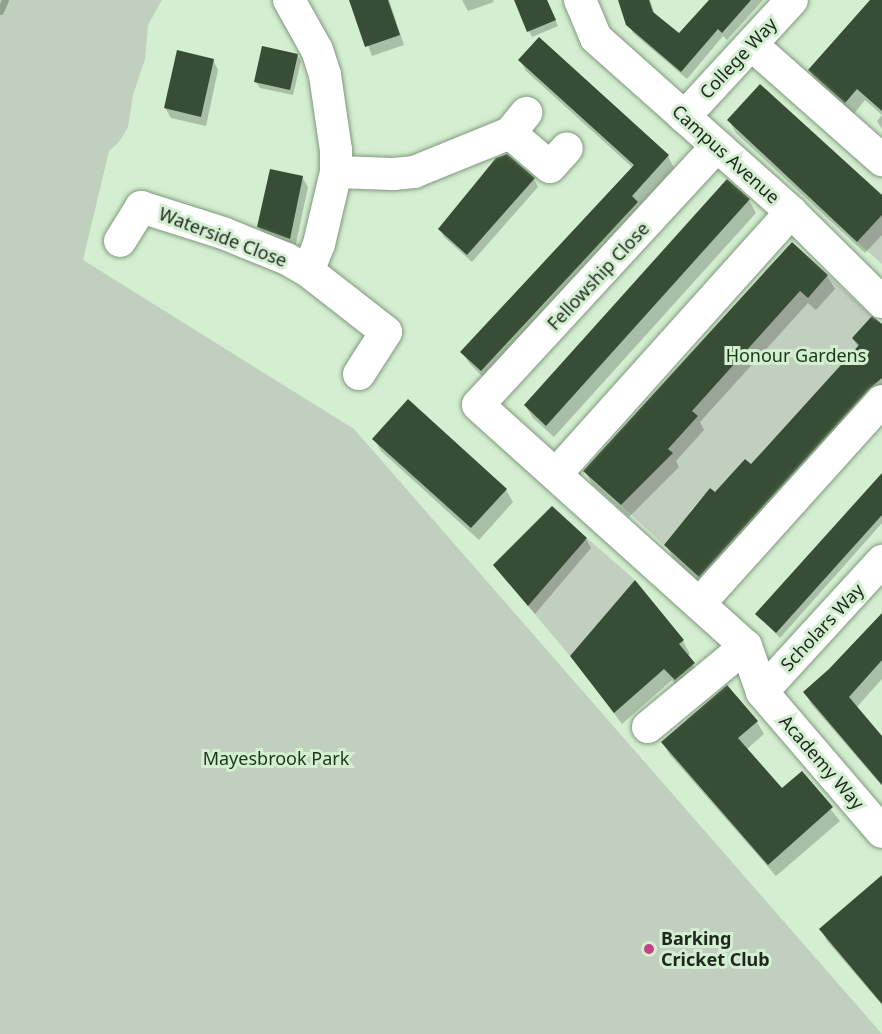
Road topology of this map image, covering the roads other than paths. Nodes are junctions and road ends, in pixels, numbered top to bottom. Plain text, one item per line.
1 (290, 0) edge
2 (580, 0) edge
3 (792, 0) edge
4 (752, 45) junction
5 (684, 117) junction
6 (717, 146) junction
7 (567, 148) dead end
8 (882, 160) edge
9 (336, 172) junction
10 (791, 212) junction
11 (120, 241) dead end
12 (308, 271) junction
13 (882, 302) edge
14 (359, 374) dead end
15 (882, 401) edge
16 (556, 474) junction
17 (882, 561) edge
18 (699, 604) junction
19 (746, 646) junction
20 (762, 692) junction
21 (648, 727) dead end
22 (882, 832) edge

1 - 9 street, Waterside Close
2 - 5 street, Campus Avenue
3 - 4 street, College Way
4 - 5 street, College Way
4 - 8 street
5 - 6 street, Campus Avenue
6 - 10 street, Campus Avenue
6 - 16 street, Fellowship Close
7 - 9 street
9 - 12 street, Waterside Close
10 - 13 street, Campus Avenue
10 - 16 street
11 - 12 street, Waterside Close
12 - 14 street, Waterside Close
15 - 18 street
16 - 18 street
17 - 20 street, Scholars Way
18 - 19 street
19 - 20 street
19 - 21 street
20 - 22 street, Academy Way

